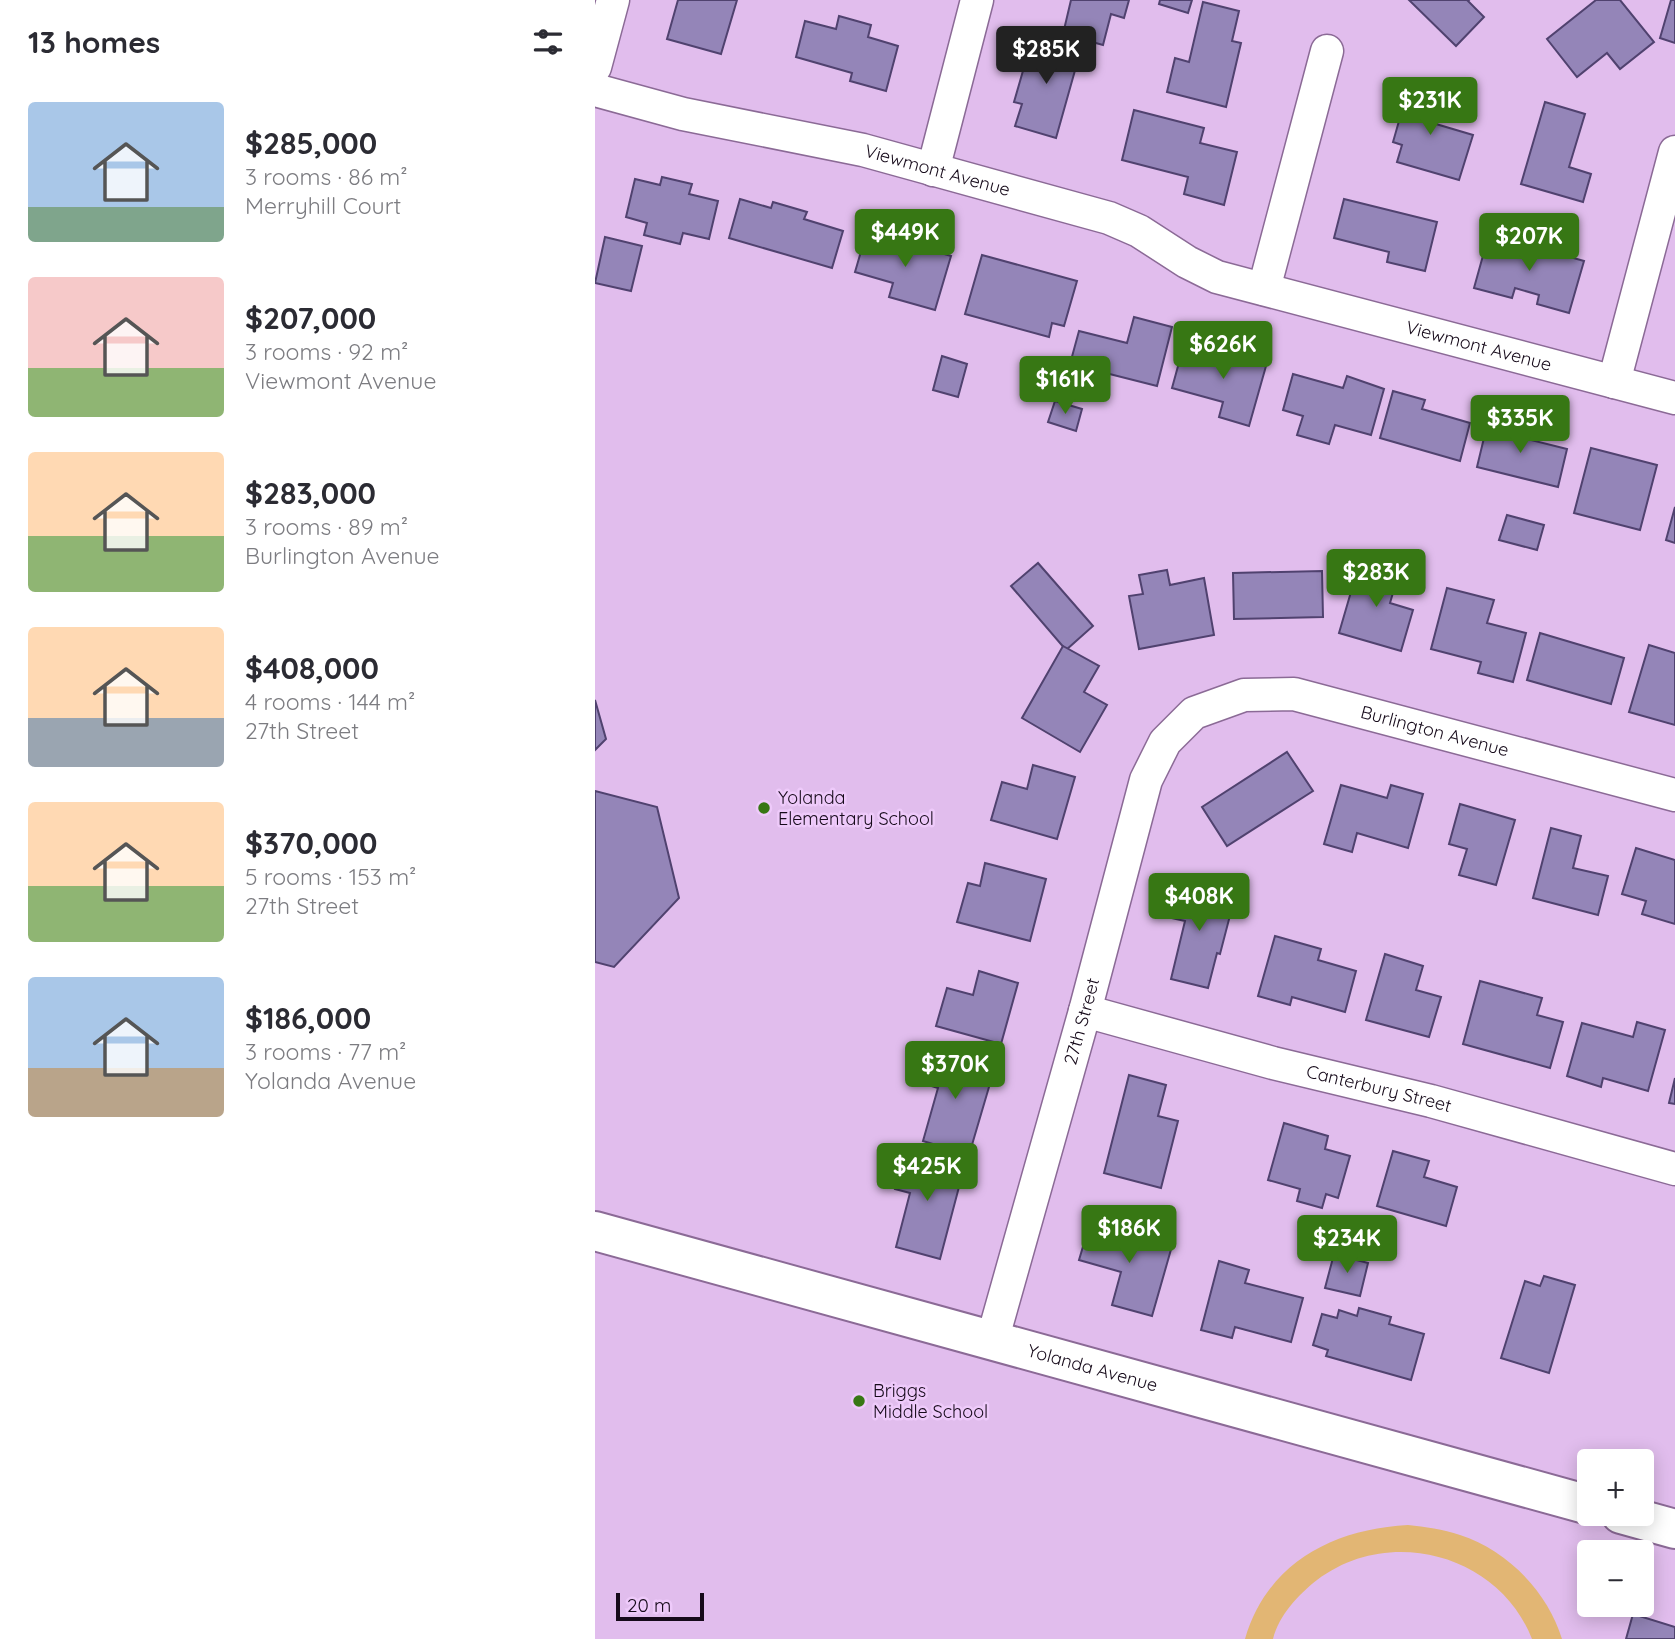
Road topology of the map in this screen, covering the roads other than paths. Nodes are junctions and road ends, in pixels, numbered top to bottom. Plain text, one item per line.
1 (613, 0) edge
2 (977, 0) edge
3 (1327, 51) dead end
4 (595, 67) edge
5 (595, 90) edge
6 (1675, 152) edge
7 (933, 170) junction
8 (1264, 289) junction
9 (1614, 382) junction
10 (1675, 398) edge
11 (1194, 713) joint
12 (1675, 795) edge
13 (1085, 1011) junction
14 (1675, 1168) edge
15 (595, 1231) edge
16 (992, 1341) junction
17 (1577, 1502) edge
18 (1654, 1523) edge
19 (1675, 1529) edge

1 - 4 street
2 - 7 street
3 - 8 street
5 - 7 street, Viewmont Avenue
6 - 9 street
7 - 8 street, Viewmont Avenue
8 - 9 street, Viewmont Avenue
9 - 10 street, Viewmont Avenue
11 - 12 street, Burlington Avenue
11 - 13 street, 27th Street
13 - 14 street, Canterbury Street
13 - 16 street, 27th Street
15 - 16 street, Yolanda Avenue
16 - 17 street, Yolanda Avenue
18 - 19 street

